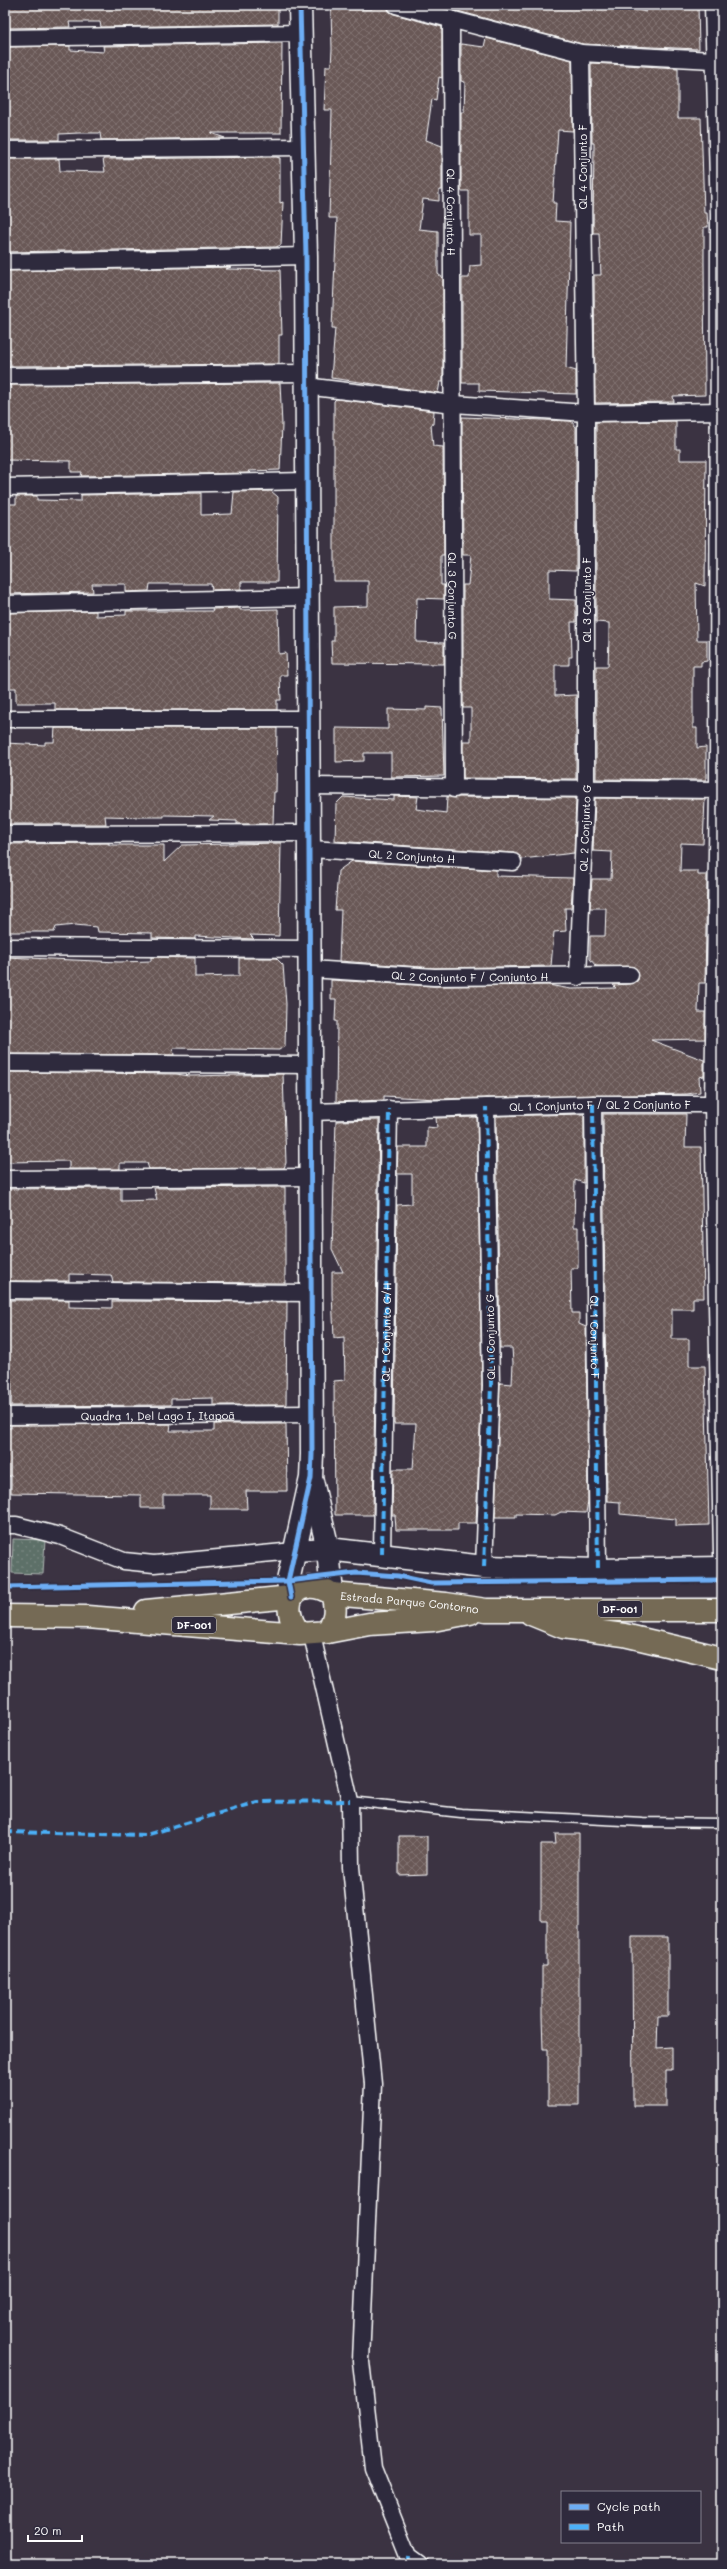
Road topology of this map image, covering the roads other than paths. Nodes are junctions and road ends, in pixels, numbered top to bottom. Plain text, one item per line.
1 (300, 5) edge
2 (396, 5) edge
3 (713, 5) edge
4 (451, 20) junction
5 (301, 33) junction
6 (5, 38) edge
7 (581, 53) junction
8 (713, 60) junction
9 (304, 147) junction
10 (5, 150) edge
11 (720, 215) edge
12 (306, 256) junction
13 (5, 262) edge
14 (5, 376) edge
15 (306, 380) junction
16 (454, 404) junction
17 (720, 411) edge
18 (586, 412) junction
19 (306, 481) junction
20 (5, 487) edge
21 (308, 597) junction
22 (5, 604) edge
23 (308, 718) junction
24 (5, 719) edge
25 (309, 786) junction
26 (586, 787) junction
27 (454, 789) junction
28 (720, 790) edge
29 (5, 834) edge
30 (311, 841) junction
31 (513, 862) dead end
32 (5, 947) edge
33 (310, 959) junction
34 (630, 975) dead end
35 (578, 977) junction
36 (5, 1063) edge
37 (311, 1065) junction
38 (593, 1104) junction
39 (713, 1104) junction
40 (486, 1107) junction
41 (389, 1109) junction
42 (310, 1112) junction
43 (719, 1162) edge
44 (312, 1177) junction
45 (5, 1178) edge
46 (5, 1290) edge
47 (312, 1293) junction
48 (312, 1414) junction
49 (5, 1416) edge
50 (311, 1478) junction
51 (5, 1525) edge
52 (328, 1549) junction
53 (294, 1551) junction
54 (382, 1554) junction
55 (722, 1554) edge
56 (484, 1567) junction
57 (722, 1568) edge
58 (598, 1570) junction
59 (332, 1594) junction
60 (291, 1597) junction
61 (486, 1610) junction
62 (519, 1610) junction
63 (722, 1610) edge
64 (5, 1616) edge
65 (87, 1617) junction
66 (313, 1634) junction
67 (722, 1658) edge
68 (350, 1801) junction
69 (722, 1823) edge
70 (419, 2564) edge

1 - 5 street
2 - 4 street
3 - 8 street
4 - 7 street
4 - 16 street, QL 4 Conjunto H
5 - 6 street
5 - 9 street
7 - 8 street
7 - 18 street, QL 4 Conjunto F
8 - 11 street
9 - 10 street
9 - 12 street
11 - 17 street
12 - 13 street
12 - 15 street
14 - 15 street
15 - 16 street
15 - 19 street
16 - 18 street
16 - 27 street, QL 3 Conjunto G
17 - 18 street
17 - 28 street
18 - 26 street, QL 3 Conjunto F
19 - 20 street
19 - 21 street
21 - 22 street
21 - 23 street
23 - 24 street
23 - 25 street
25 - 27 street
25 - 30 street
26 - 27 street, QL 2 Conjunto G
26 - 28 street
26 - 35 street, QL 2 Conjunto G
28 - 39 street
29 - 30 street, QL 2 Conjunto H
30 - 31 street, QL 2 Conjunto H
30 - 33 street
32 - 33 street, QL 2 Conjunto F / Conjunto H
33 - 35 street, QL 2 Conjunto F / Conjunto H
33 - 37 street
34 - 35 street, QL 2 Conjunto F / Conjunto H
36 - 37 street
37 - 42 street
38 - 39 street, QL 1 Conjunto F / QL 2 Conjunto F
38 - 40 street, QL 1 Conjunto F / QL 2 Conjunto F
38 - 58 street, QL 1 Conjunto F
39 - 43 street
40 - 41 street, QL 1 Conjunto F / QL 2 Conjunto F
40 - 56 street, QL 1 Conjunto G
41 - 42 street, QL 1 Conjunto F / QL 2 Conjunto F
41 - 54 street, QL 1 Conjunto G/H
42 - 44 street
43 - 55 street
44 - 45 street
44 - 47 street
46 - 47 street
47 - 48 street
48 - 49 street, Quadra 1, Del Lago I, Itapoã
48 - 50 street
50 - 52 street
50 - 53 street
51 - 53 street
52 - 53 street
52 - 54 street
52 - 59 street
53 - 60 street
54 - 56 street
56 - 58 street
57 - 58 street
59 - 60 main road, DF-001
59 - 61 main road, Estrada Parque Contorno / DF-001
59 - 66 main road
60 - 65 main road, Estrada Parque Contorno / DF-001
60 - 66 main road
61 - 62 main road, Estrada Parque Contorno / DF-001
61 - 66 main road, Estrada Parque Contorno / DF-001
62 - 63 main road, Estrada Parque Contorno / DF-001
62 - 67 main road
64 - 65 main road, Estrada Parque Contorno / DF-001
65 - 66 main road, Estrada Parque Contorno / DF-001
66 - 68 street
68 - 69 lane
68 - 70 street

